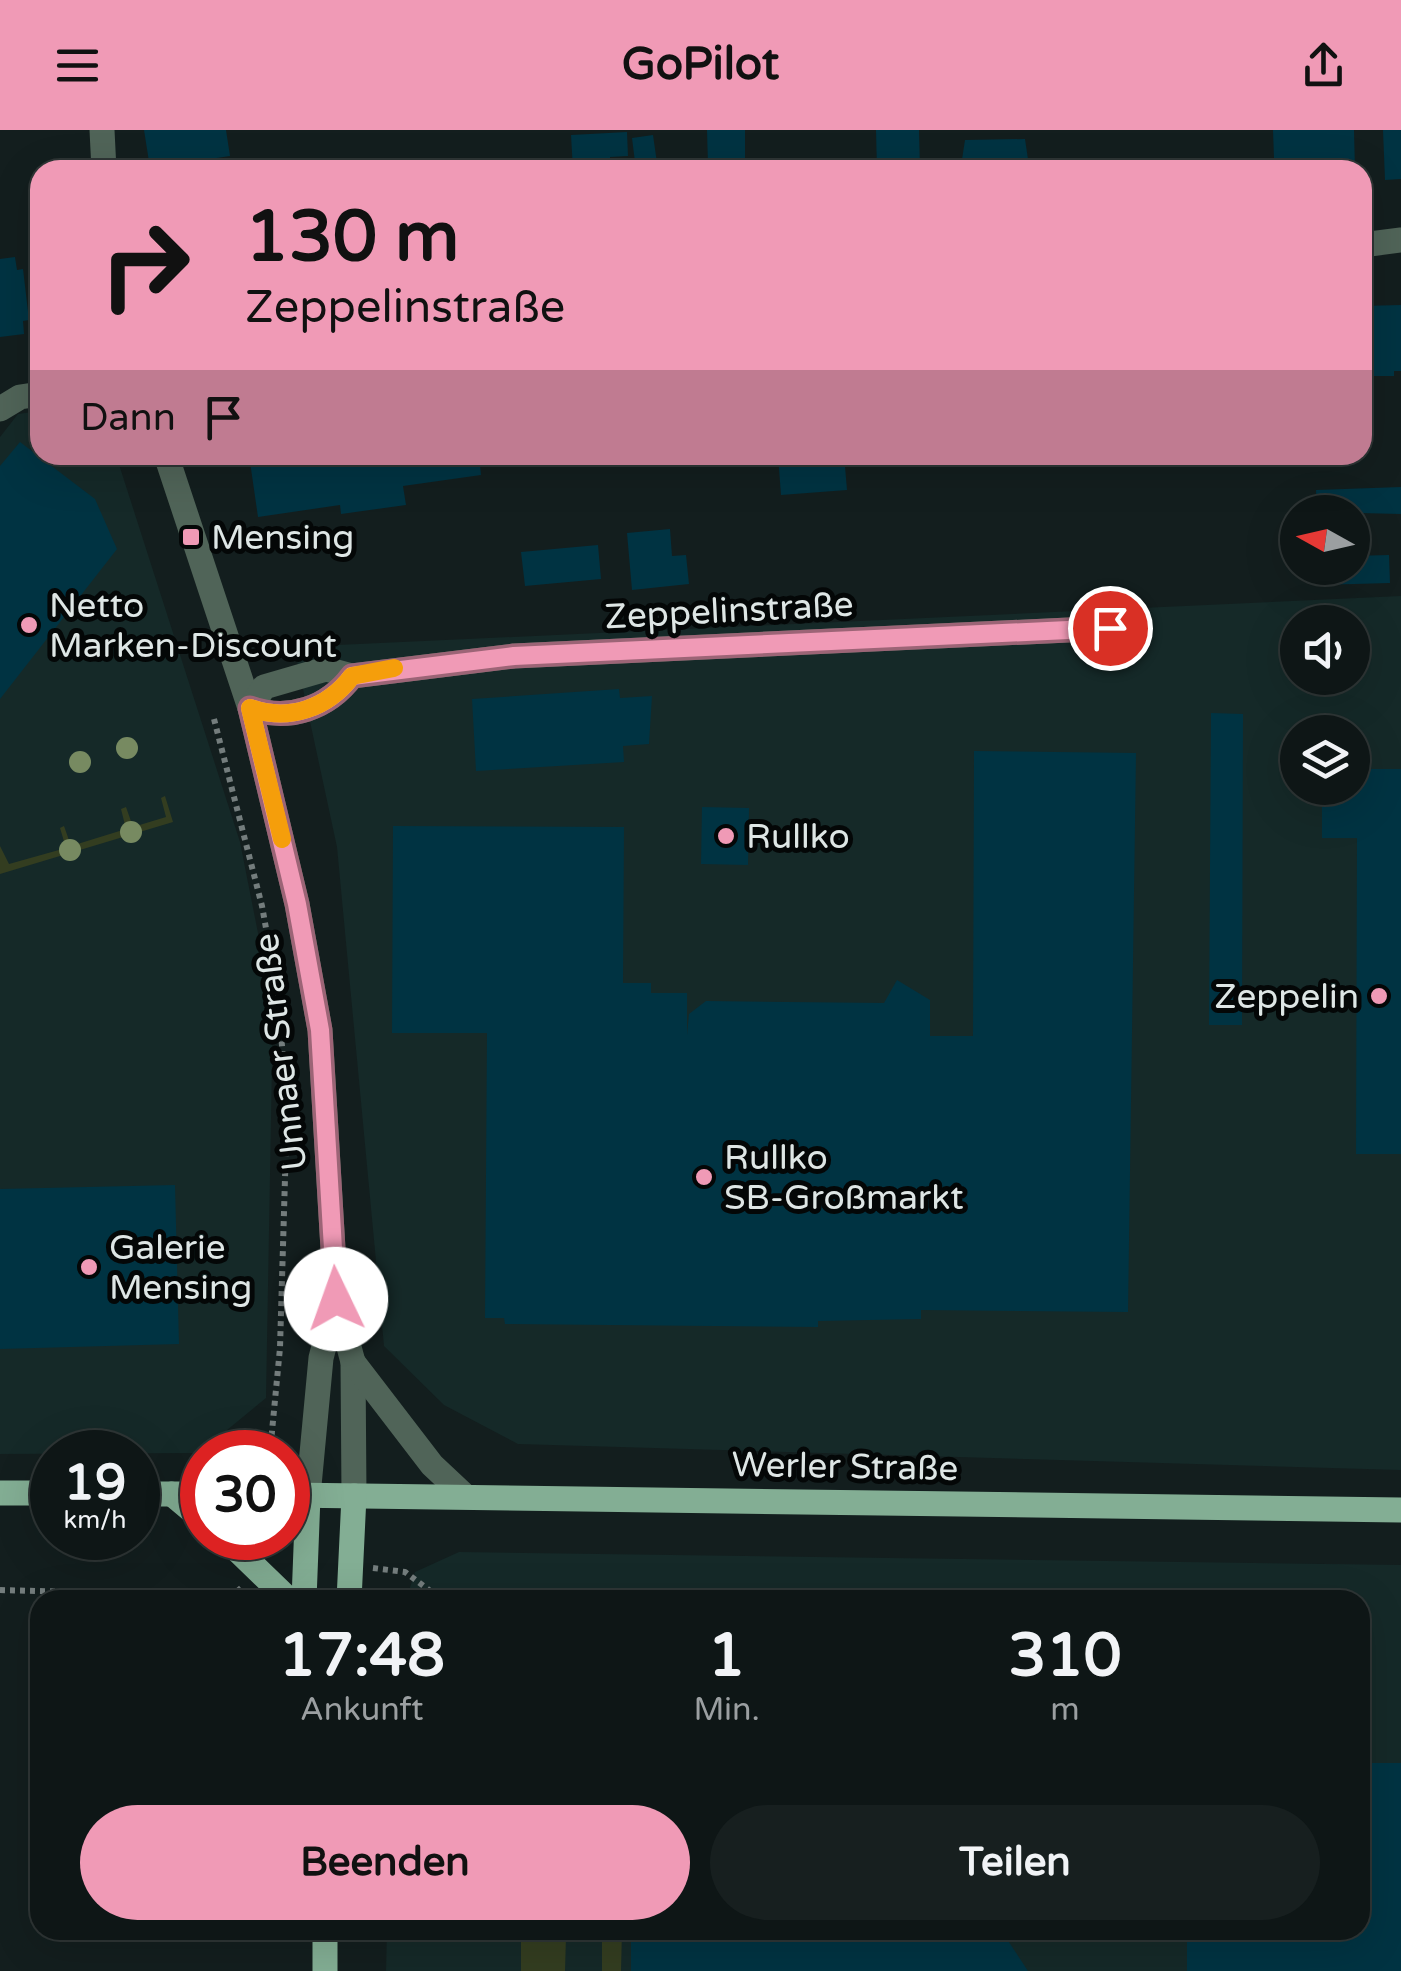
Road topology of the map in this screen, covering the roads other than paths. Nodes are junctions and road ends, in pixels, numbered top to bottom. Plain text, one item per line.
1 (102, 130) edge
2 (104, 160) edge
3 (1401, 240) edge
4 (1372, 244) edge
5 (30, 396) edge
6 (0, 409) edge
7 (169, 465) edge
8 (1110, 628) dead end
9 (250, 708) junction
10 (336, 1299) junction
11 (353, 1362) junction
12 (309, 1430) edge
13 (0, 1493) edge
14 (30, 1493) edge
15 (160, 1494) edge
16 (172, 1494) junction
17 (180, 1494) edge
18 (464, 1495) junction
19 (310, 1496) edge
20 (354, 1496) junction
21 (180, 1501) edge
22 (1401, 1510) edge
23 (249, 1560) edge
24 (302, 1560) edge
25 (279, 1590) edge
26 (303, 1590) edge
27 (349, 1590) edge
28 (325, 1940) edge
29 (325, 1971) edge

1 - 2 street
3 - 4 street
5 - 6 street
7 - 9 street, Unnaer Straße
8 - 9 street, Zeppelinstraße
9 - 10 street, Unnaer Straße
10 - 11 street, Unnaer Straße
10 - 12 street, Unnaer Straße
11 - 18 street, Unnaer Straße
11 - 20 street, Unnaer Straße
13 - 14 main road
15 - 16 main road
16 - 17 main road
16 - 21 main road
18 - 20 main road, Werler Straße
18 - 22 main road, Werler Straße
19 - 20 main road, Werler Straße
20 - 27 main road, Unnaer Straße
23 - 25 main road
24 - 26 main road, Unnaer Straße
28 - 29 main road

